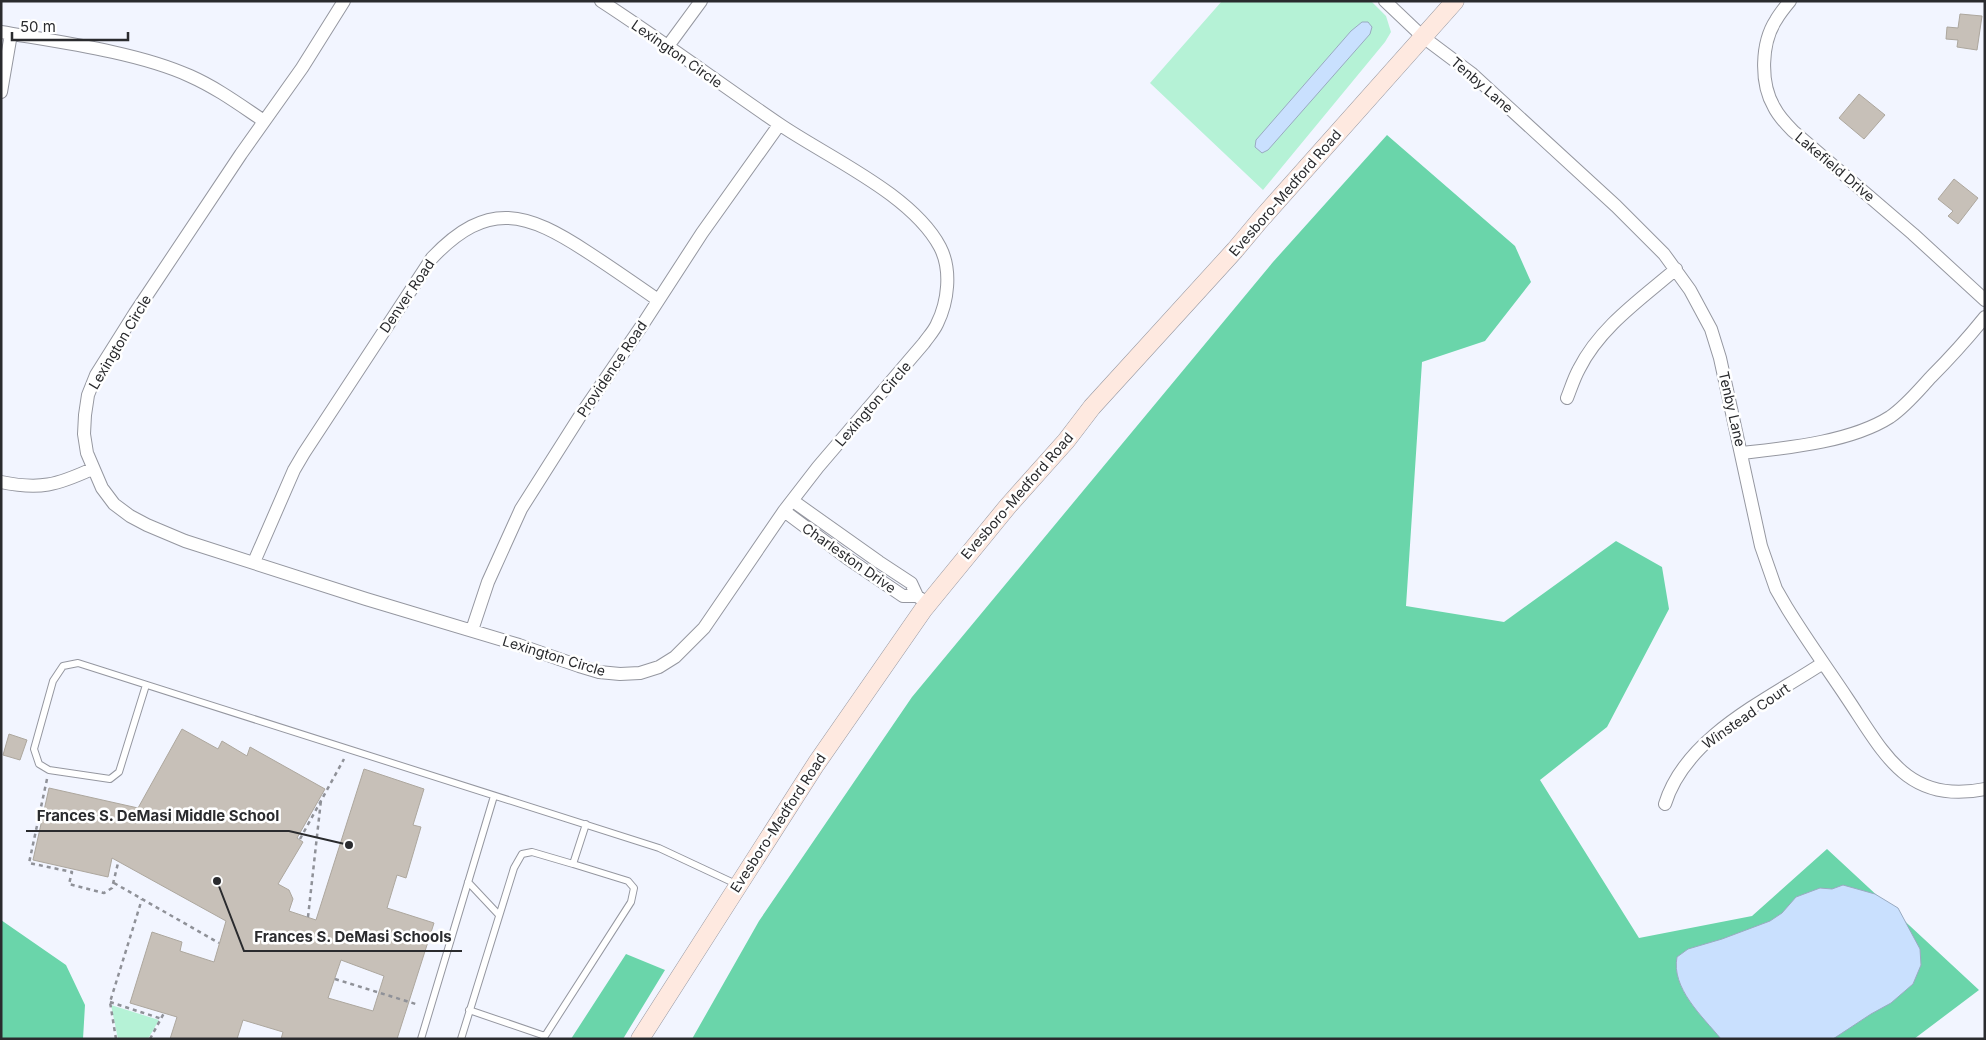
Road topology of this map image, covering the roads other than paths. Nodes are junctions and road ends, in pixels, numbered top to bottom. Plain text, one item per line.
1 (344, 1) edge
2 (601, 1) edge
3 (701, 1) edge
4 (1385, 1) edge
5 (1455, 1) edge
6 (1790, 1) edge
7 (6, 33) edge
8 (1423, 37) junction
9 (668, 46) junction
10 (1, 92) edge
11 (264, 121) junction
12 (780, 125) junction
13 (1676, 269) junction
14 (658, 300) junction
15 (1985, 300) edge
16 (1985, 317) edge
17 (1567, 398) dead end
18 (1742, 453) junction
19 (92, 469) junction
20 (1, 482) edge
21 (793, 501) junction
22 (784, 511) junction
23 (254, 562) junction
24 (922, 600) junction
25 (472, 630) junction
26 (1823, 663) junction
27 (146, 685) junction
28 (1985, 789) edge
29 (494, 796) junction
30 (1665, 804) dead end
31 (586, 824) junction
32 (573, 864) junction
33 (468, 882) junction
34 (737, 884) junction
35 (499, 915) junction
36 (470, 1010) junction
37 (544, 1037) edge
38 (421, 1039) edge
39 (461, 1039) edge
40 (640, 1039) edge

1 - 11 street, Lexington Circle
2 - 9 street, Lexington Circle
3 - 9 street
4 - 8 street, Tenby Lane
5 - 8 street, Evesboro-Medford Road
6 - 15 street, Lakefield Drive
7 - 10 street
7 - 11 street
8 - 13 street, Tenby Lane
8 - 24 street, Evesboro-Medford Road
9 - 12 street, Lexington Circle
11 - 19 street, Lexington Circle
12 - 14 street, Providence Road
12 - 21 street, Lexington Circle
13 - 17 street
13 - 18 street, Tenby Lane
14 - 23 street, Denver Road
14 - 25 street, Providence Road
16 - 18 street
18 - 26 street, Tenby Lane
19 - 20 street
19 - 23 street, Lexington Circle
21 - 22 street, Lexington Circle
21 - 24 street, Charleston Drive
22 - 24 street, Charleston Drive
22 - 25 street, Lexington Circle
23 - 25 street, Lexington Circle
24 - 34 street, Evesboro-Medford Road
26 - 28 street, Tenby Lane
26 - 30 street, Winstead Court
27 - 27 lane
27 - 29 lane
29 - 31 lane
29 - 33 lane
31 - 32 lane
31 - 34 lane
32 - 35 lane
32 - 37 lane
33 - 35 lane
33 - 38 lane
34 - 40 street, Evesboro-Medford Road
35 - 36 lane
36 - 37 lane
36 - 39 lane

